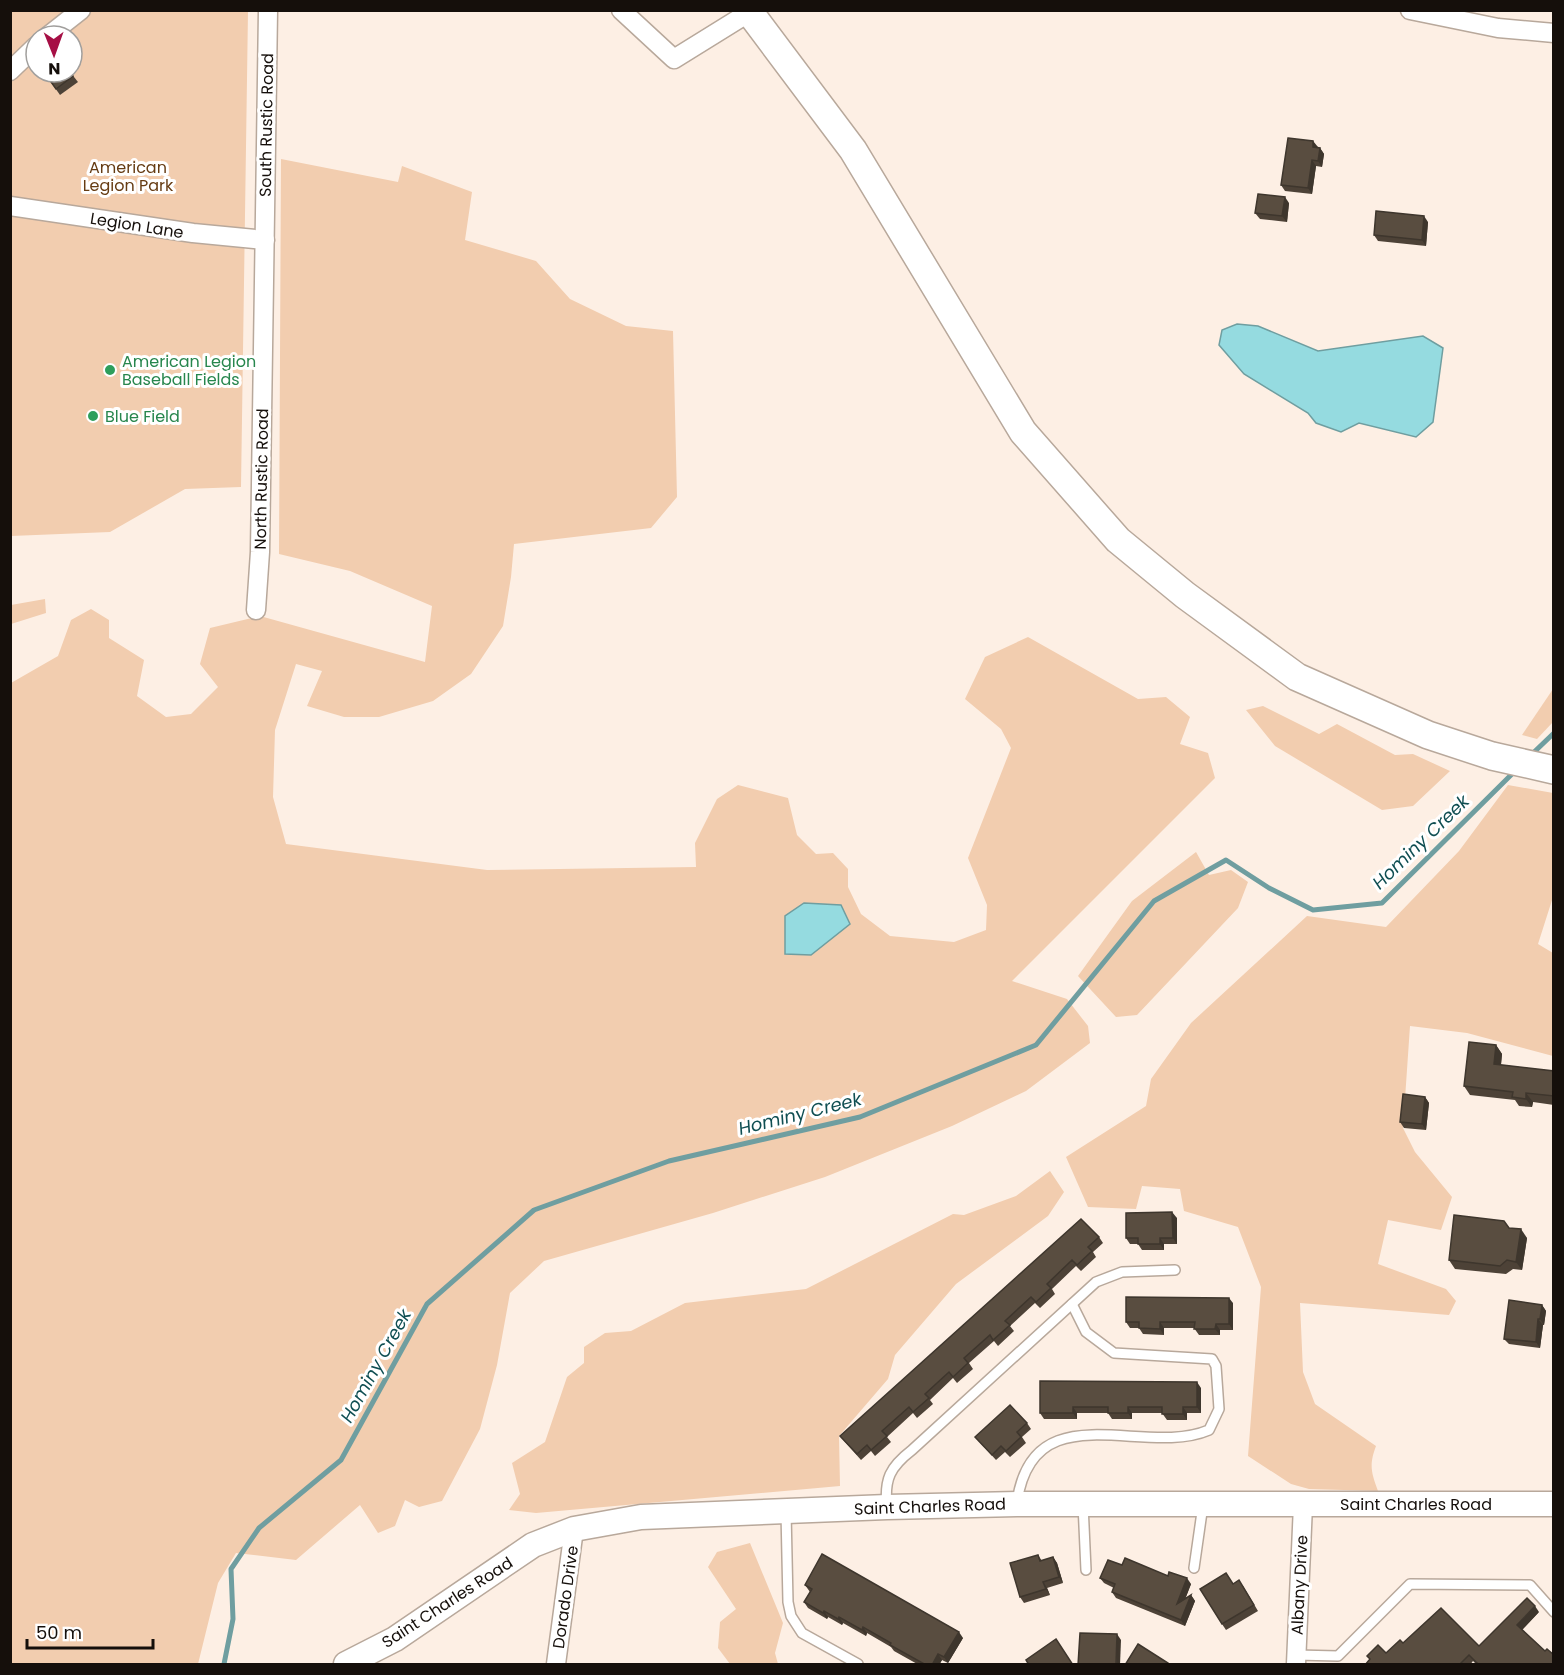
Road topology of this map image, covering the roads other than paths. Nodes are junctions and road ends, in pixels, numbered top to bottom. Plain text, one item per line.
1 (81, 10) edge
2 (268, 10) edge
3 (621, 10) edge
4 (1410, 10) edge
5 (750, 11) edge
6 (63, 24) edge
7 (1554, 33) edge
8 (24, 57) edge
9 (10, 70) edge
10 (10, 206) edge
11 (265, 240) junction
12 (256, 610) dead end
13 (1554, 770) edge
14 (1175, 1270) dead end
15 (1072, 1304) junction
16 (1083, 1503) junction
17 (1017, 1504) junction
18 (1203, 1504) junction
19 (1303, 1504) junction
20 (1554, 1504) edge
21 (886, 1506) junction
22 (786, 1512) junction
23 (574, 1529) junction
24 (1194, 1569) dead end
25 (1086, 1570) dead end
26 (1554, 1612) edge
27 (1296, 1660) edge
28 (346, 1665) edge
29 (556, 1665) edge
30 (858, 1665) edge

1 - 6 street
2 - 11 street, South Rustic Road
3 - 5 street
4 - 7 street
5 - 13 main road
8 - 9 street
10 - 11 street, Legion Lane
11 - 12 street, North Rustic Road
14 - 15 lane
15 - 17 lane
15 - 21 lane
16 - 17 street, Saint Charles Road
16 - 18 street, Saint Charles Road
16 - 25 lane
17 - 21 street, Saint Charles Road
18 - 19 street, Saint Charles Road
18 - 24 lane
19 - 20 street, Saint Charles Road
19 - 27 street, Albany Drive
21 - 22 street, Saint Charles Road
22 - 23 street, Saint Charles Road
22 - 30 lane
23 - 28 street, Saint Charles Road
23 - 29 street, Dorado Drive
26 - 27 lane

